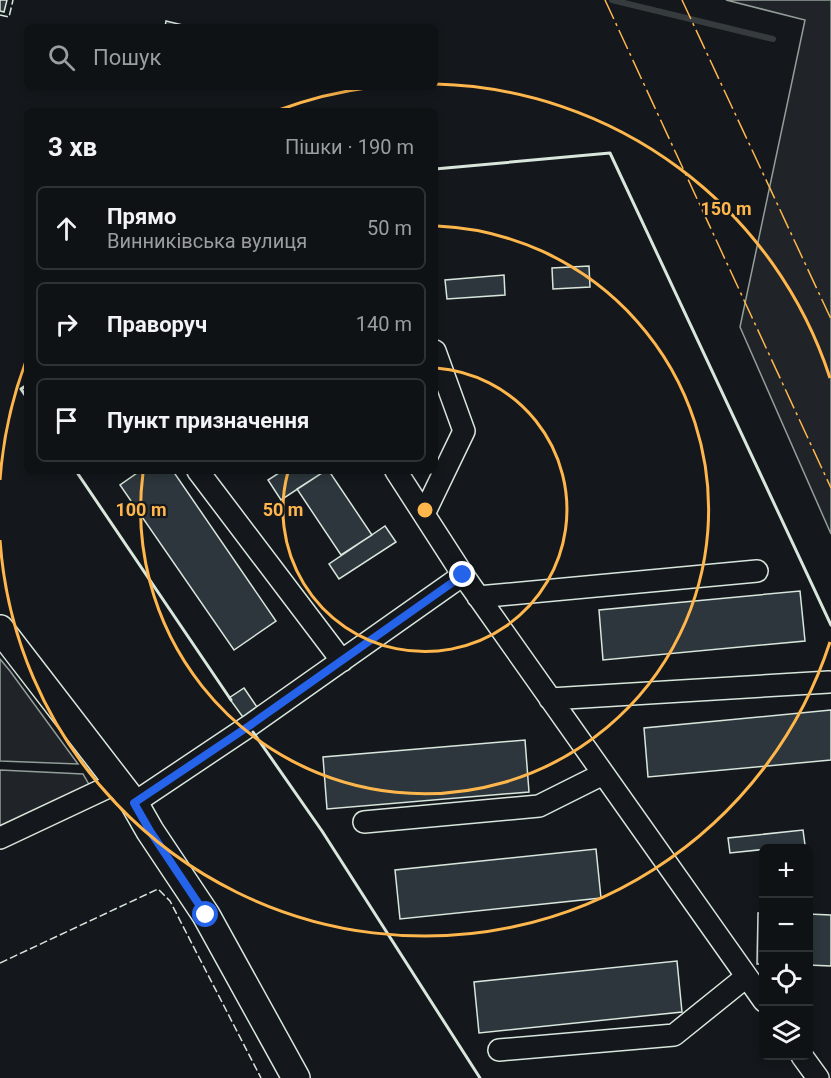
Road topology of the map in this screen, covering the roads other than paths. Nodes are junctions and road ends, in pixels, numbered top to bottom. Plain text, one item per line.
1 (438, 359) edge
2 (200, 474) edge
3 (398, 474) edge
4 (424, 514) junction
5 (757, 572) dead end
6 (463, 575) junction
7 (478, 597) junction
8 (0, 629) edge
9 (342, 660) junction
10 (829, 682) dead end
11 (550, 699) junction
12 (603, 774) junction
13 (127, 792) junction
14 (364, 822) dead end
15 (0, 838) edge
16 (746, 977) junction
17 (759, 994) edge
18 (499, 1050) dead end
19 (805, 1060) edge
20 (296, 1078) edge
21 (818, 1078) edge

1 - 4 street
2 - 9 street
3 - 4 street
4 - 6 street
5 - 7 street
6 - 7 street
6 - 9 street
7 - 11 street
8 - 13 main road
9 - 13 street
10 - 11 street
11 - 12 street
12 - 14 street
12 - 16 street
13 - 15 street
13 - 20 main road
16 - 17 street
16 - 18 street
19 - 21 street

